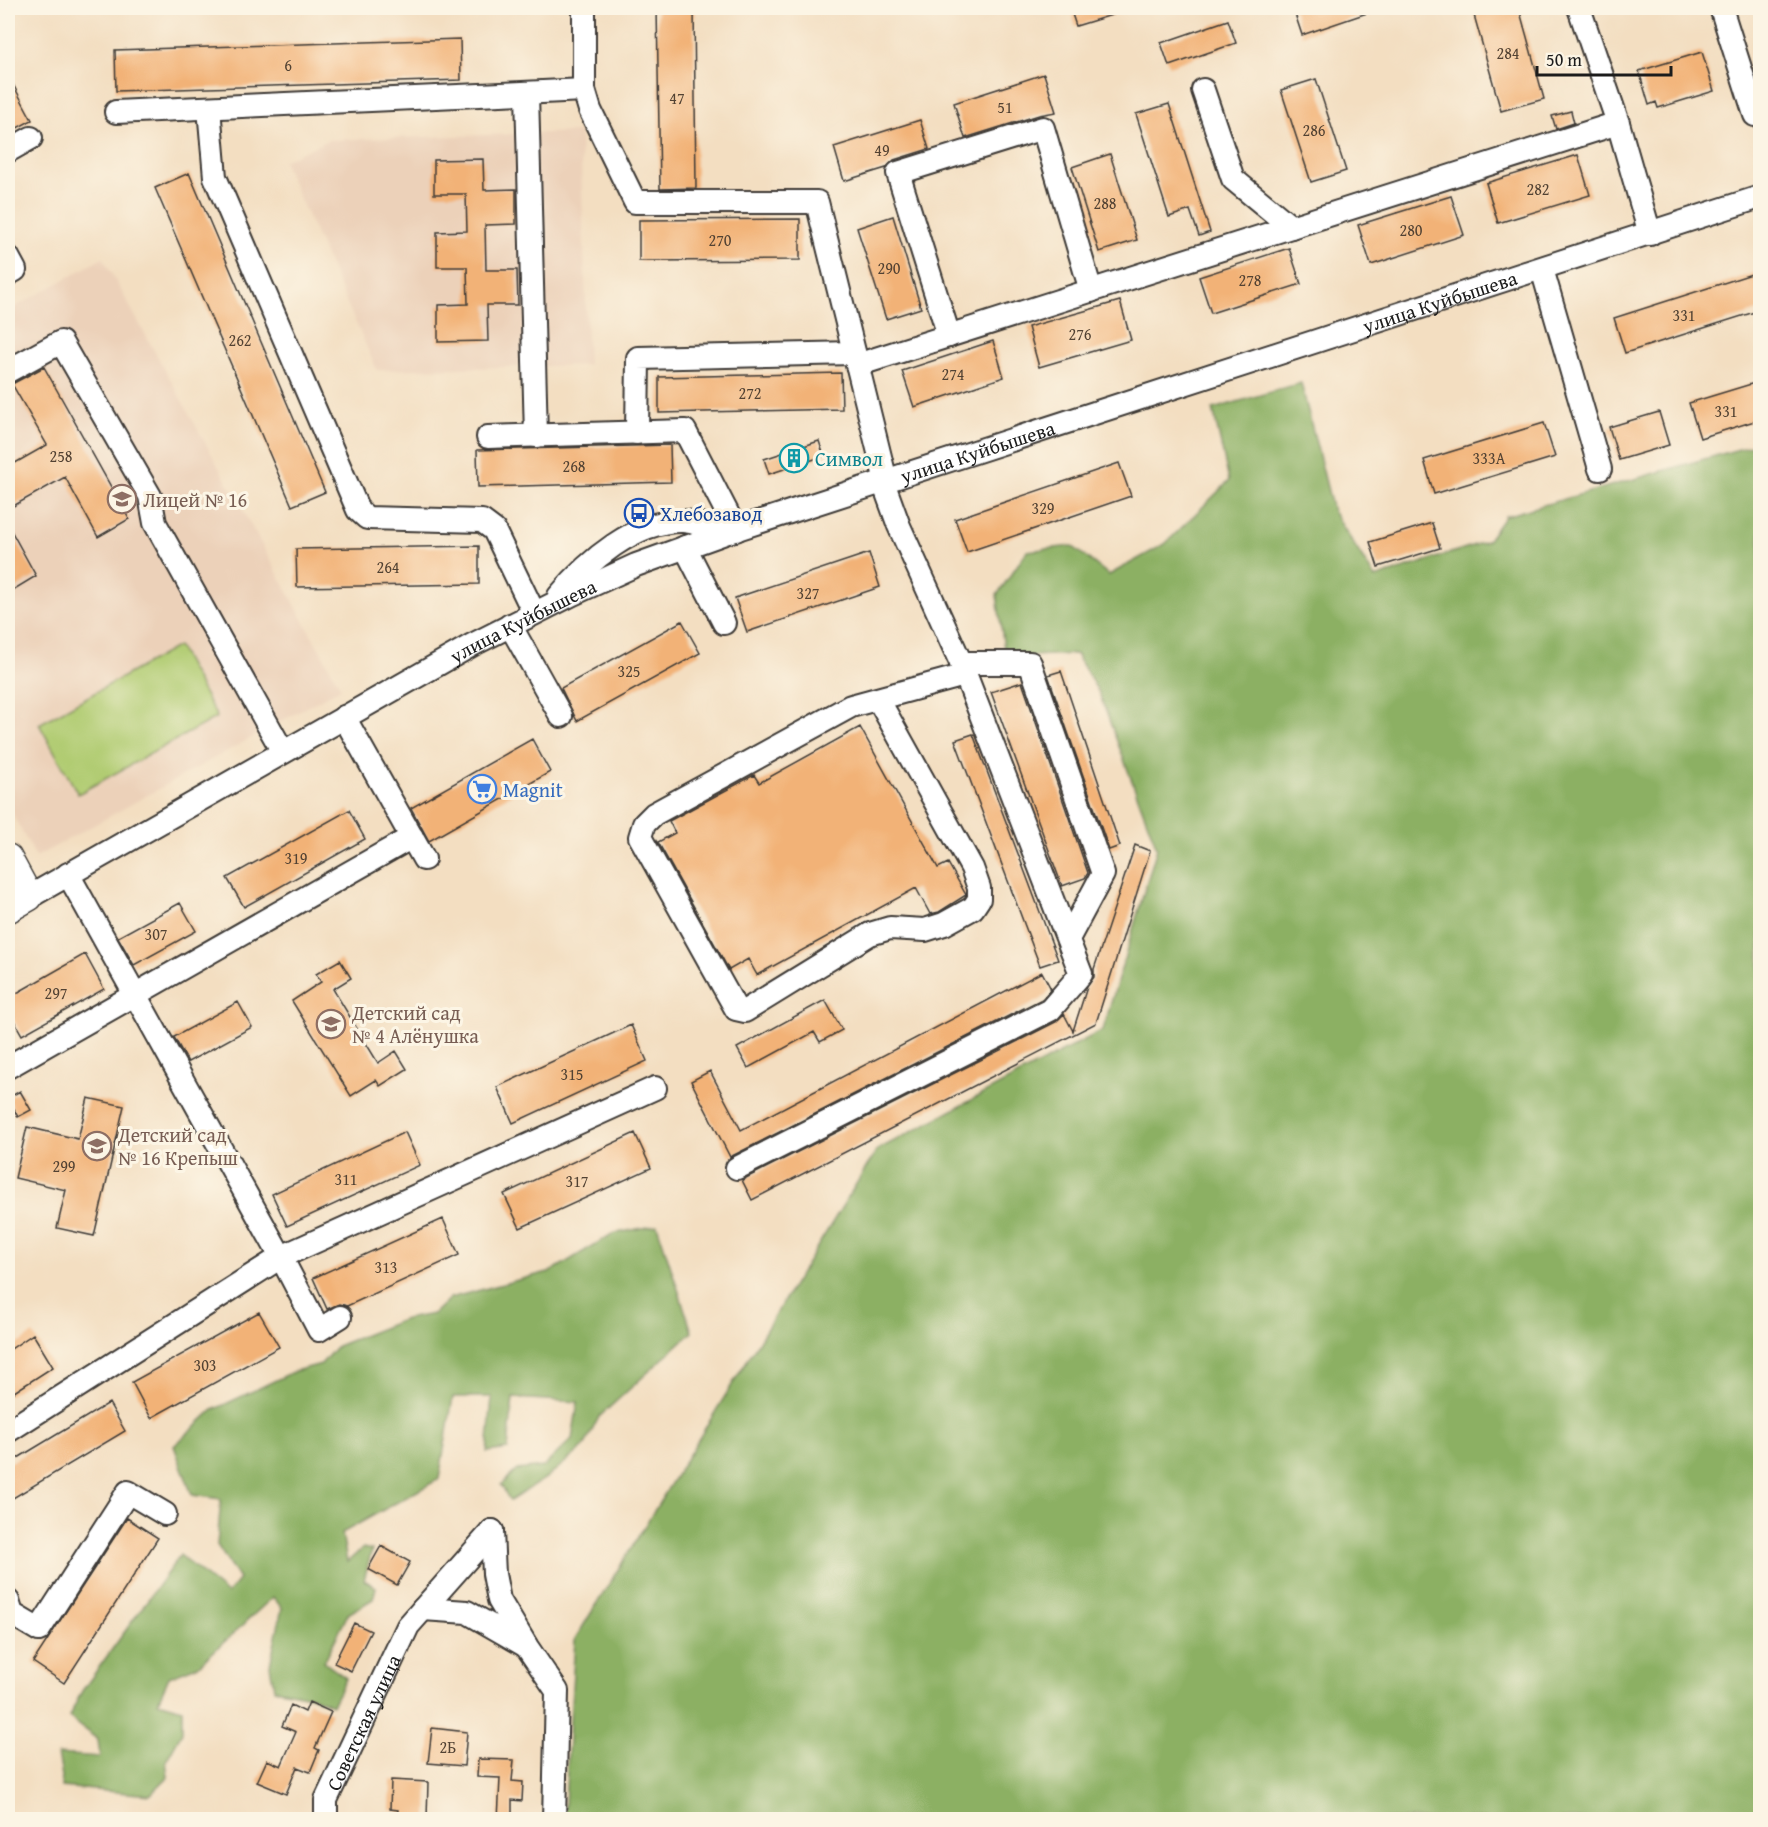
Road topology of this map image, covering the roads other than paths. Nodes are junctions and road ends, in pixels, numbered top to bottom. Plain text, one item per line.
1 (584, 8) edge
2 (1579, 8) edge
3 (1721, 8) edge
4 (584, 90) junction
5 (1203, 90) dead end
6 (527, 93) junction
7 (209, 108) junction
8 (116, 112) dead end
9 (1761, 114) edge
10 (1618, 123) junction
11 (31, 138) dead end
12 (8, 151) edge
13 (1761, 197) edge
14 (1291, 227) junction
15 (1650, 234) junction
16 (8, 257) edge
17 (1542, 269) junction
18 (8, 274) edge
19 (1091, 291) junction
20 (949, 336) junction
21 (856, 359) junction
22 (8, 371) edge
23 (637, 433) junction
24 (536, 436) junction
25 (488, 437) dead end
26 (1600, 469) dead end
27 (885, 482) junction
28 (732, 531) junction
29 (685, 547) junction
30 (543, 609) junction
31 (724, 623) dead end
32 (510, 625) junction
33 (963, 669) junction
34 (878, 699) junction
35 (561, 716) dead end
36 (344, 717) junction
37 (283, 752) junction
38 (412, 837) junction
39 (8, 858) edge
40 (424, 859) dead end
41 (68, 874) junction
42 (18, 903) edge
43 (1068, 939) junction
44 (136, 993) junction
45 (8, 1067) edge
46 (655, 1088) dead end
47 (737, 1168) dead end
48 (281, 1257) junction
49 (340, 1317) dead end
50 (8, 1431) edge
51 (165, 1514) dead end
52 (8, 1600) edge
53 (423, 1609) junction
54 (527, 1647) junction
55 (326, 1820) edge
56 (554, 1820) edge

1 - 4 street
2 - 10 street
3 - 9 street
4 - 6 street
4 - 21 street
5 - 14 street
6 - 7 street
6 - 24 street
7 - 8 street
7 - 30 street
10 - 14 street
10 - 15 street
11 - 12 street
13 - 15 street, улица Куйбышева
14 - 19 street
15 - 17 street, улица Куйбышева
16 - 18 street
17 - 26 street
17 - 27 street, улица Куйбышева
19 - 20 street
19 - 20 street
20 - 21 street
21 - 23 street
21 - 27 street
22 - 37 street
23 - 24 street
23 - 28 street
24 - 25 street
27 - 28 street, улица Куйбышева
27 - 33 street
28 - 29 street, улица Куйбышева
28 - 30 street
29 - 30 street, улица Куйбышева
29 - 31 street
30 - 32 street, улица Куйбышева
32 - 35 street
32 - 36 street, улица Куйбышева
33 - 34 street
33 - 43 street
33 - 43 street
34 - 34 street
36 - 37 street, улица Куйбышева
36 - 38 street
37 - 41 street, улица Куйбышева
38 - 40 street
38 - 44 street
39 - 42 main road
41 - 42 street, улица Куйбышева
41 - 44 street
43 - 47 street
44 - 45 street
44 - 48 street
46 - 48 street
48 - 49 street
48 - 50 street
51 - 52 street
53 - 54 street
53 - 54 street, Советская улица
53 - 55 street, Советская улица
54 - 56 street

